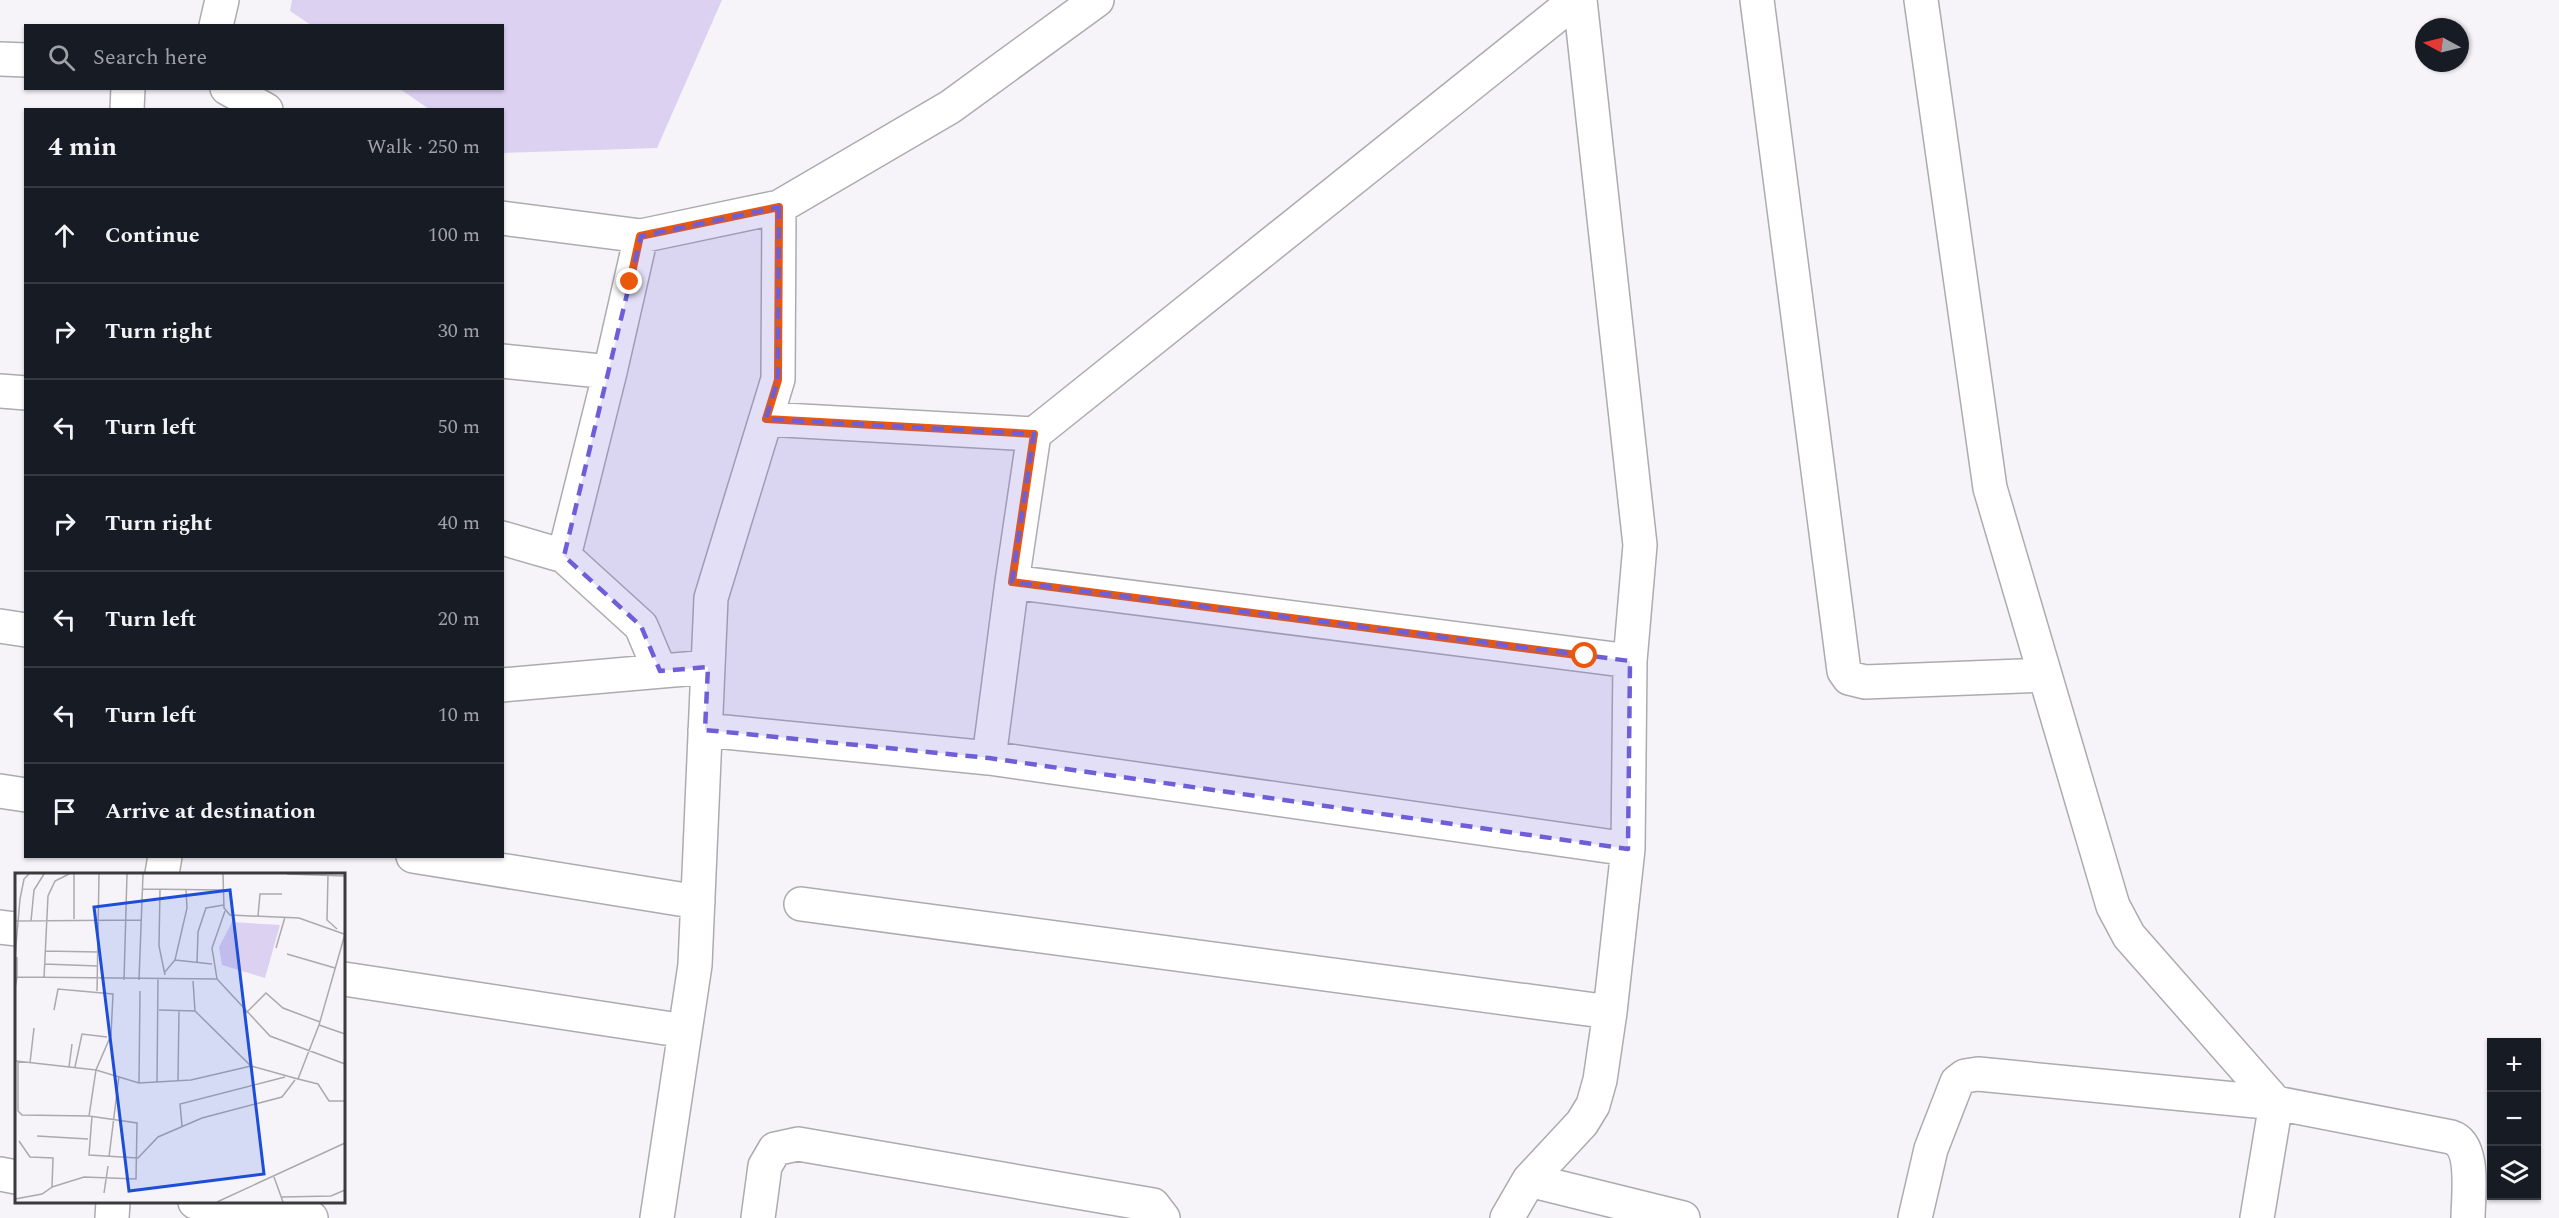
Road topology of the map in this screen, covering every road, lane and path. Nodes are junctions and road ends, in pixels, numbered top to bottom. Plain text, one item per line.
1 (222, 0) edge
2 (1097, 0) edge
3 (1578, 0) edge
4 (1757, 0) edge
5 (1921, 0) edge
6 (216, 24) edge
7 (0, 59) edge
8 (24, 60) edge
9 (128, 90) edge
10 (231, 90) edge
11 (127, 108) edge
12 (262, 108) edge
13 (779, 207) junction
14 (504, 218) edge
15 (640, 236) junction
16 (504, 361) edge
17 (610, 372) junction
18 (0, 390) edge
19 (24, 393) edge
20 (766, 419) junction
21 (1034, 434) junction
22 (504, 539) edge
23 (564, 556) junction
24 (1012, 582) junction
25 (0, 626) edge
26 (24, 630) edge
27 (1630, 661) junction
28 (708, 667) junction
29 (660, 671) junction
30 (2045, 675) junction
31 (504, 685) edge
32 (705, 730) junction
33 (988, 758) junction
34 (0, 792) edge
35 (24, 795) edge
36 (1628, 849) junction
37 (165, 858) edge
38 (425, 858) edge
39 (162, 873) edge
40 (698, 902) junction
41 (801, 904) dead end
42 (0, 927) edge
43 (15, 929) edge
44 (345, 979) edge
45 (1610, 1012) junction
46 (685, 1031) junction
47 (2276, 1103) junction
48 (0, 1174) edge
49 (15, 1176) edge
50 (1529, 1180) junction
51 (113, 1203) edge
52 (202, 1203) edge
53 (112, 1218) edge
54 (311, 1218) edge
55 (657, 1218) edge
56 (758, 1218) edge
57 (1163, 1218) edge
58 (1507, 1218) edge
59 (1683, 1218) edge
60 (1915, 1218) edge
61 (2257, 1218) edge
62 (2468, 1218) edge

1 - 6 street
2 - 13 street
3 - 21 street
3 - 27 street
4 - 30 street
5 - 30 street
7 - 8 street
9 - 11 street
10 - 12 street
13 - 15 street
13 - 20 street
14 - 15 street
15 - 17 street
16 - 17 street
17 - 23 street
18 - 19 street
20 - 21 street
20 - 28 street
21 - 24 street
22 - 23 street
23 - 29 street
24 - 27 street
24 - 33 street
25 - 26 street
27 - 36 street
28 - 29 street
28 - 32 street
29 - 31 street
30 - 47 street
32 - 33 street
32 - 40 street
33 - 36 street
34 - 35 street
36 - 45 street
37 - 39 street
38 - 40 street
40 - 46 street
41 - 45 street
42 - 43 street
44 - 46 street
45 - 50 street
46 - 55 street
47 - 60 street
47 - 61 street
47 - 62 street
48 - 49 street
50 - 58 street
50 - 59 street
51 - 53 street
52 - 54 street
56 - 57 street

